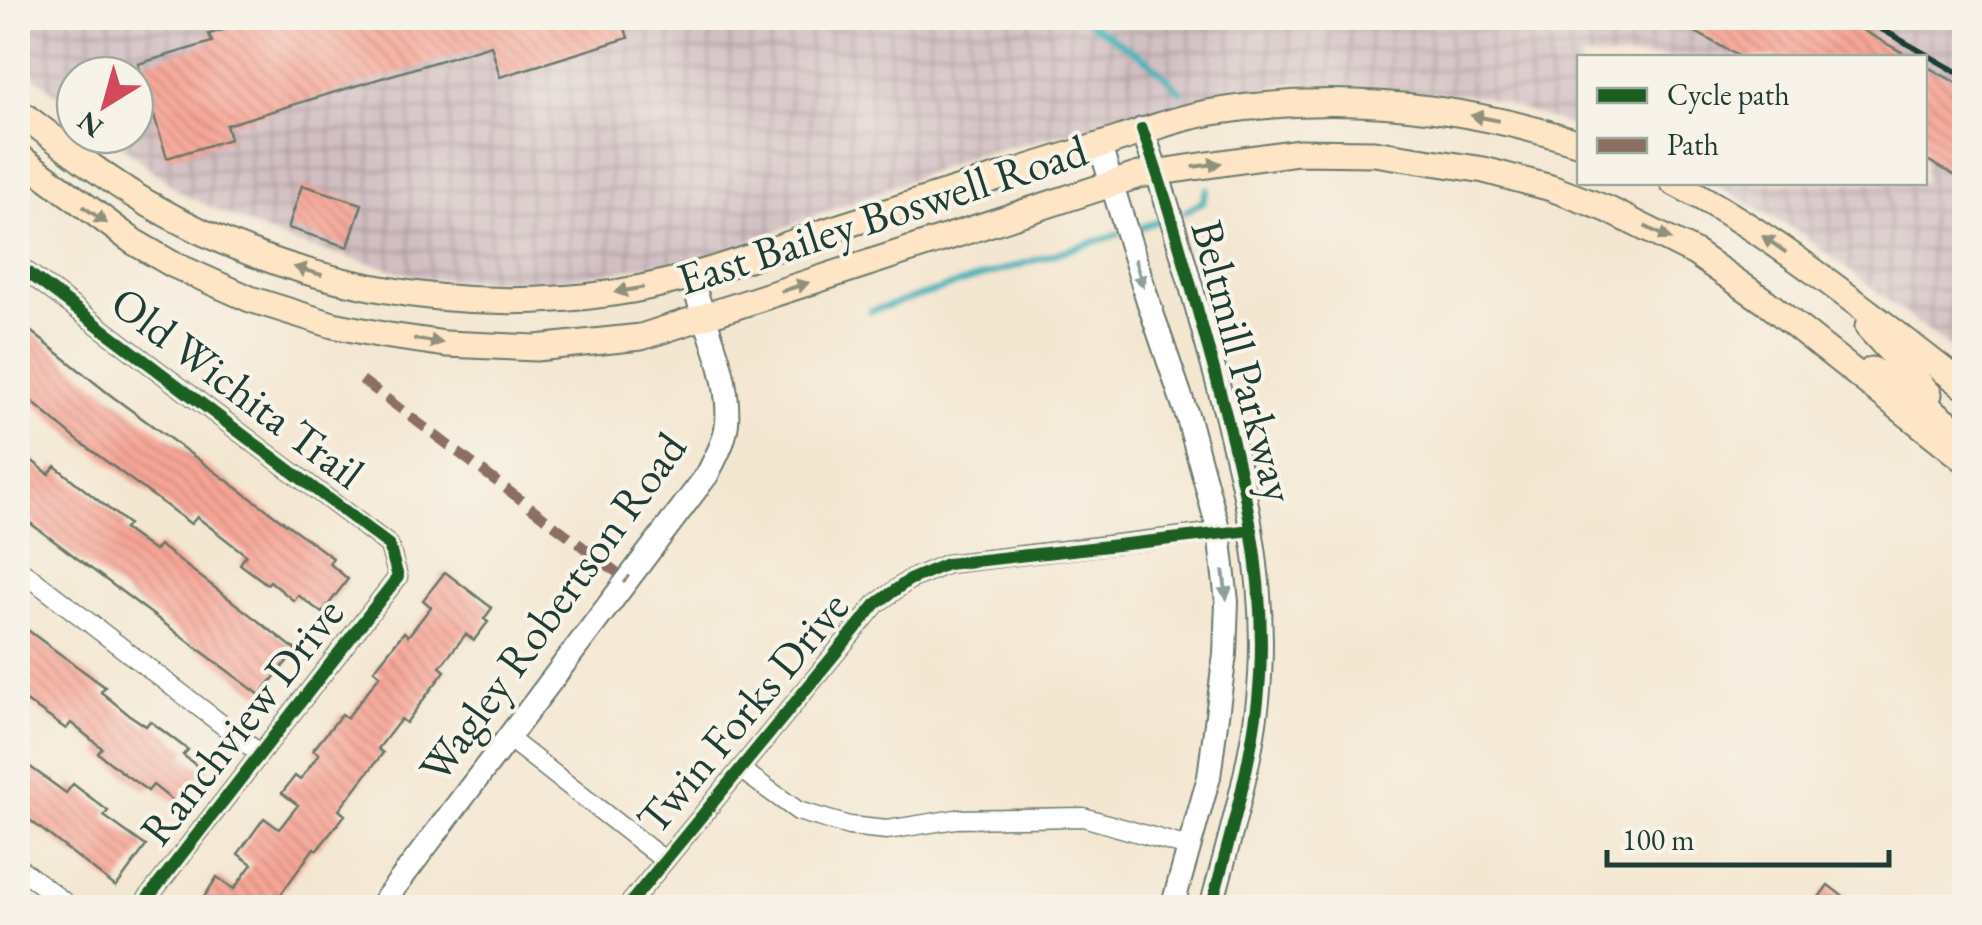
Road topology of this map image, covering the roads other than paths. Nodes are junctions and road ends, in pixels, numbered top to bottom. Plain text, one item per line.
1 (18, 111) edge
2 (1142, 130) junction
3 (1577, 142) edge
4 (1100, 146) junction
5 (18, 156) edge
6 (1157, 172) junction
7 (1112, 183) junction
8 (1678, 185) edge
9 (18, 265) edge
10 (691, 277) junction
11 (1829, 284) junction
12 (1782, 315) junction
13 (702, 317) junction
14 (1964, 386) edge
15 (1964, 421) edge
16 (1964, 435) edge
17 (1964, 459) edge
18 (1252, 530) junction
19 (1218, 532) junction
20 (18, 568) edge
21 (398, 578) joint
22 (508, 738) junction
23 (260, 753) junction
24 (740, 769) junction
25 (1188, 847) junction
26 (1224, 859) junction
27 (664, 860) junction
28 (18, 867) edge
29 (72, 908) edge
30 (140, 908) edge
31 (379, 908) edge
32 (626, 908) edge
33 (1172, 908) edge
34 (1211, 908) edge

10 -> 1 main road, East Bailey Boswell Road
3 -> 2 main road, East Bailey Boswell Road
2 - 4 main road, East Bailey Boswell Road
2 - 6 street, Beltmill Parkway
4 - 7 street, Beltmill Parkway
4 - 10 main road, East Bailey Boswell Road
5 -> 13 main road, East Bailey Boswell Road
6 - 7 main road, East Bailey Boswell Road
6 -> 12 main road, East Bailey Boswell Road
6 - 18 street, Beltmill Parkway
13 -> 7 main road, East Bailey Boswell Road
7 -> 19 street, Beltmill Parkway
11 -> 8 main road
9 - 21 street, Old Wichita Trail
10 - 13 street, Wagley Robertson Road
11 - 14 main road
11 - 15 main road
12 - 16 main road, East Bailey Boswell Road
12 - 17 main road, East Bailey Boswell Road
13 - 22 street, Wagley Robertson Road
18 - 19 street
18 - 26 street, Beltmill Parkway
19 - 24 street, Twin Forks Drive
19 -> 25 street, Beltmill Parkway
20 - 23 street
21 - 23 street, Ranchview Drive
22 - 27 street
22 - 31 street, Wagley Robertson Road
23 - 30 street, Ranchview Drive
24 - 25 street
24 - 27 street, Twin Forks Drive
25 - 26 street
25 - 33 street, Beltmill Parkway
26 - 34 street, Beltmill Parkway
27 - 32 street, Twin Forks Drive
28 - 29 street

